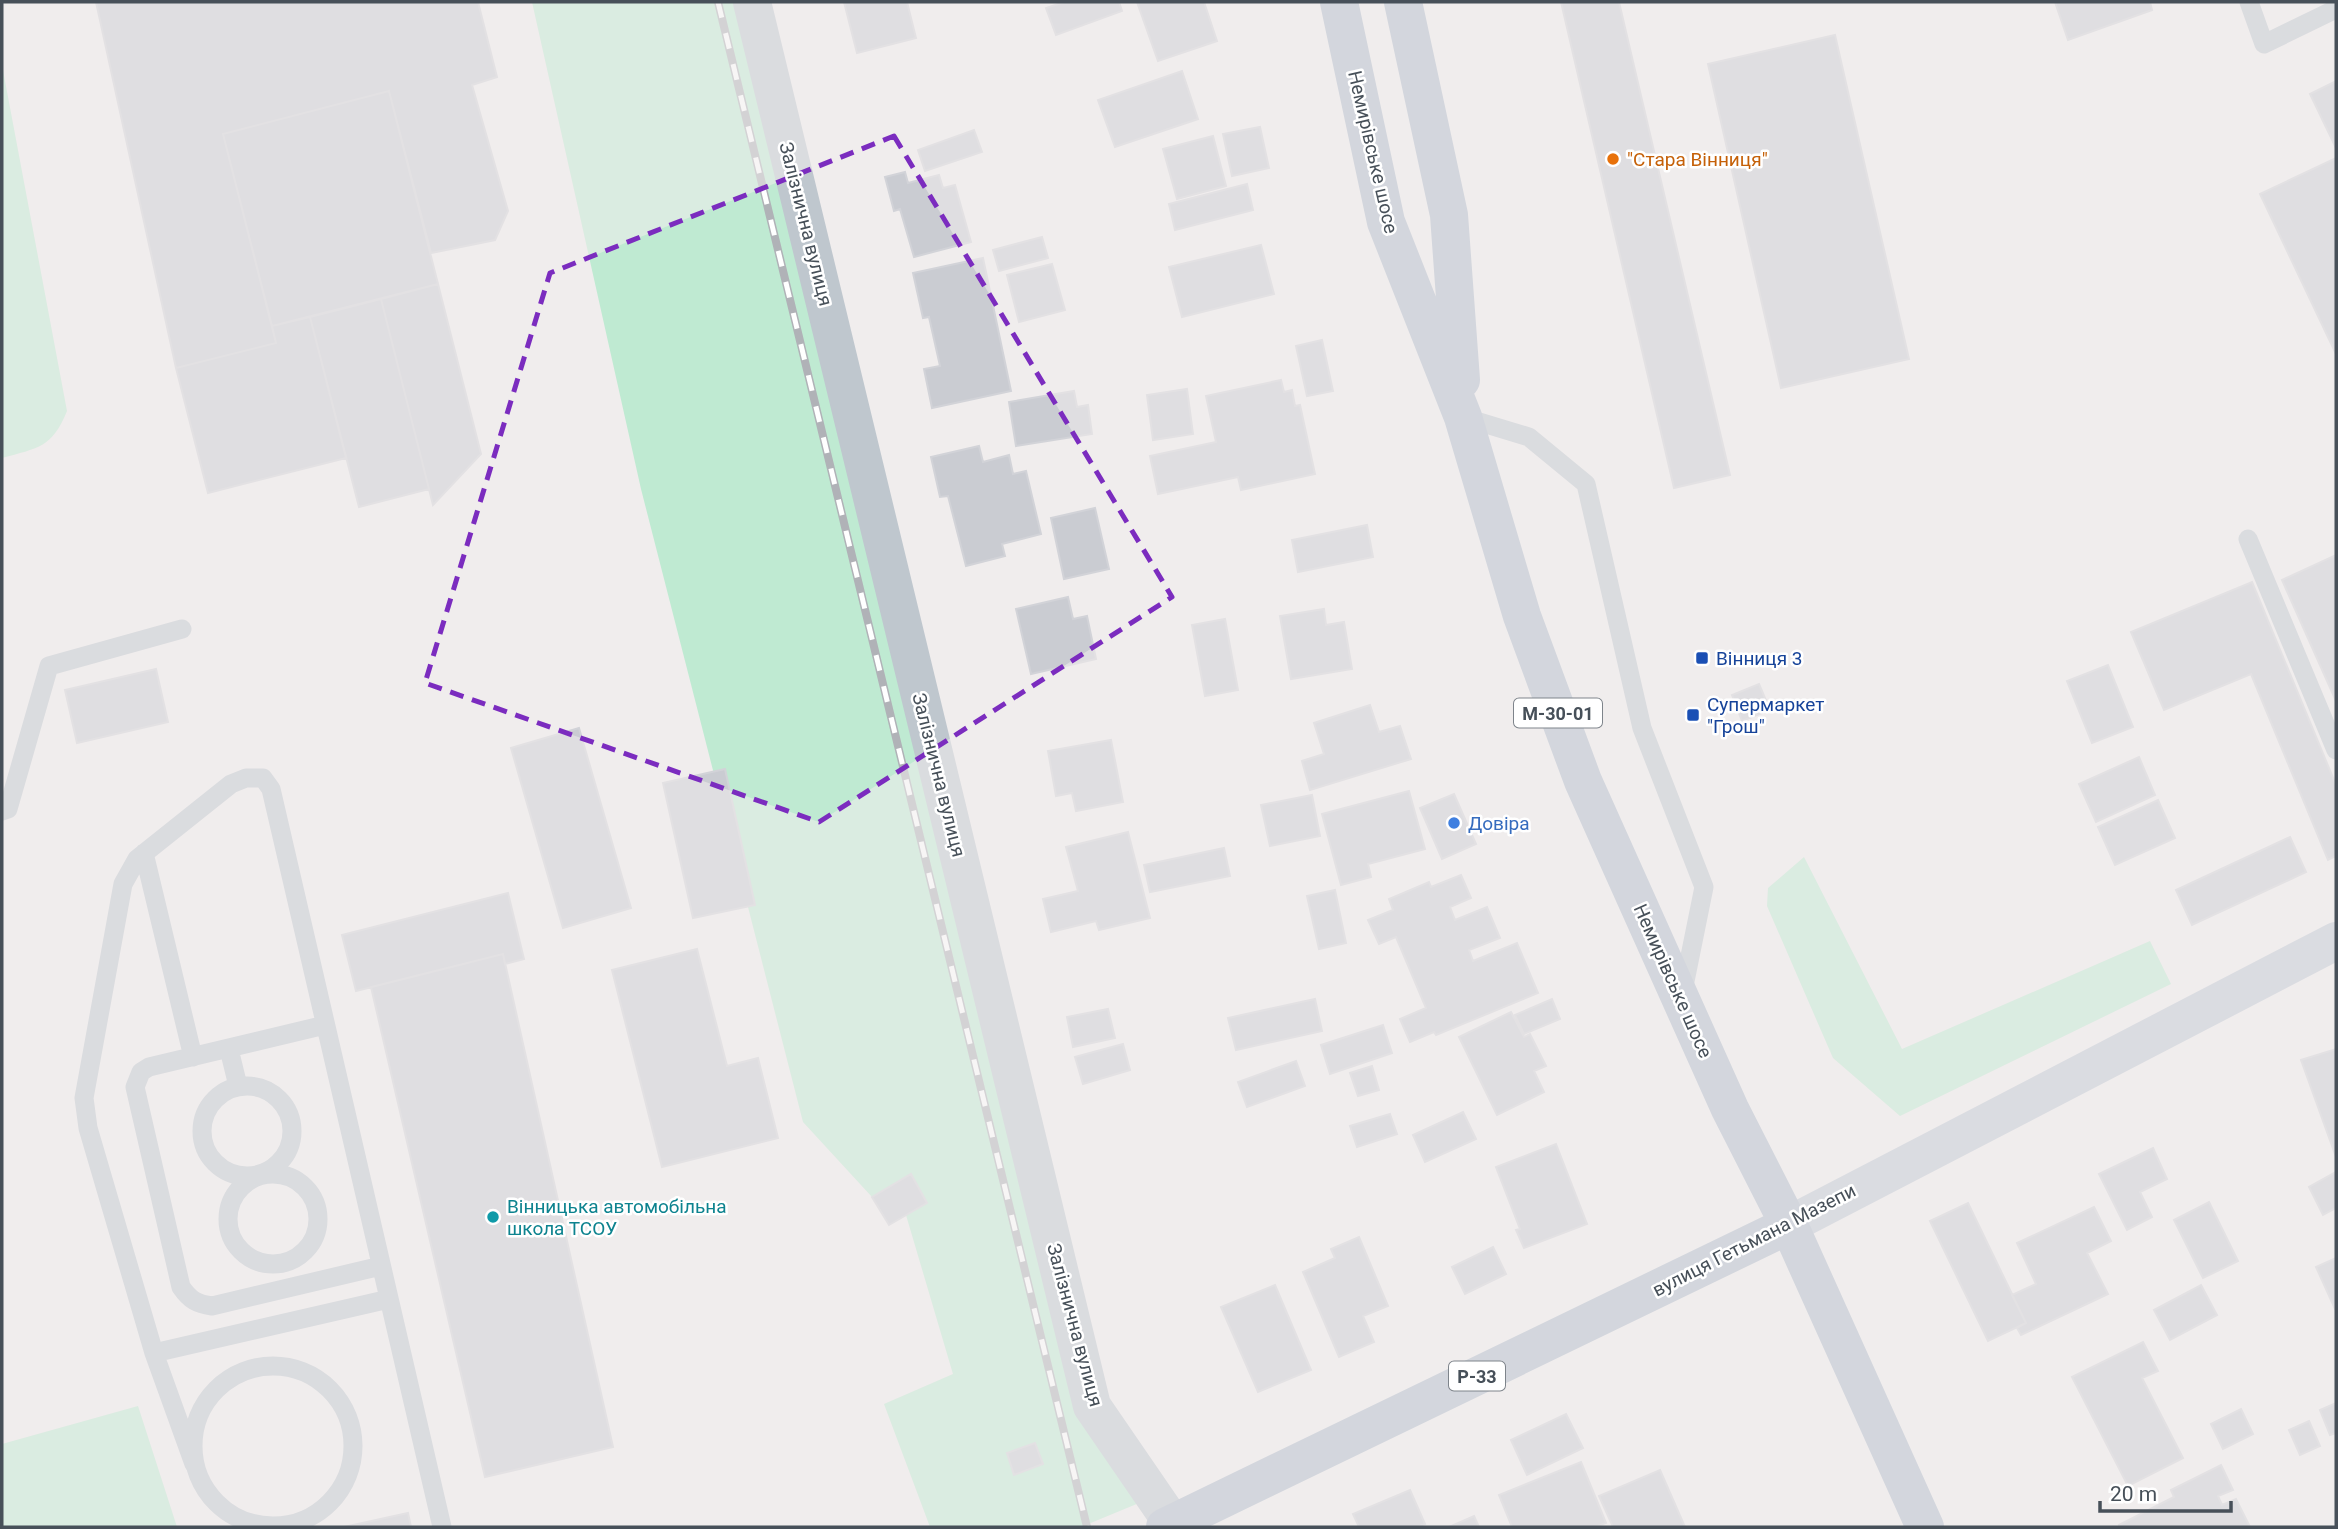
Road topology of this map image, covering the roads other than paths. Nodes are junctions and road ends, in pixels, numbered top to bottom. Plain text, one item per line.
1 (752, 2) edge
2 (1339, 2) edge
3 (1403, 2) edge
4 (2249, 2) edge
5 (2336, 9) edge
6 (1463, 417) junction
7 (2248, 539) dead end
8 (182, 629) dead end
9 (2336, 750) edge
10 (2, 811) edge
11 (145, 853) junction
12 (2336, 941) edge
13 (1681, 999) junction
14 (325, 1025) junction
15 (229, 1049) junction
16 (193, 1057) junction
17 (238, 1086) junction
18 (262, 1174) junction
19 (1789, 1225) junction
20 (381, 1266) junction
21 (389, 1299) junction
22 (154, 1353) junction
23 (194, 1464) junction
24 (1171, 1526) edge
25 (442, 1527) edge
26 (1925, 1527) edge

1 - 24 street, Залізнична вулиця
2 - 6 main road, Немирівське шосе / М-30-01
3 - 6 main road, Немирівське шосе / М-30-01
4 - 5 lane
6 - 13 main road, Немирівське шосе / М-30-01
6 - 13 lane
7 - 9 lane
8 - 10 lane
11 - 14 lane
11 - 16 lane
11 - 22 lane
12 - 19 street, вулиця Гетьмана Мазепи
13 - 19 main road, Немирівське шосе / М-30-01
14 - 15 lane
14 - 20 lane
15 - 16 lane
15 - 17 lane
16 - 20 lane
17 - 18 lane
17 - 18 lane
18 - 18 lane
19 - 24 main road, вулиця Гетьмана Мазепи / Р-33
19 - 26 main road, Немирівське шосе
20 - 21 lane
21 - 22 lane
21 - 25 lane
22 - 23 lane
23 - 23 lane

